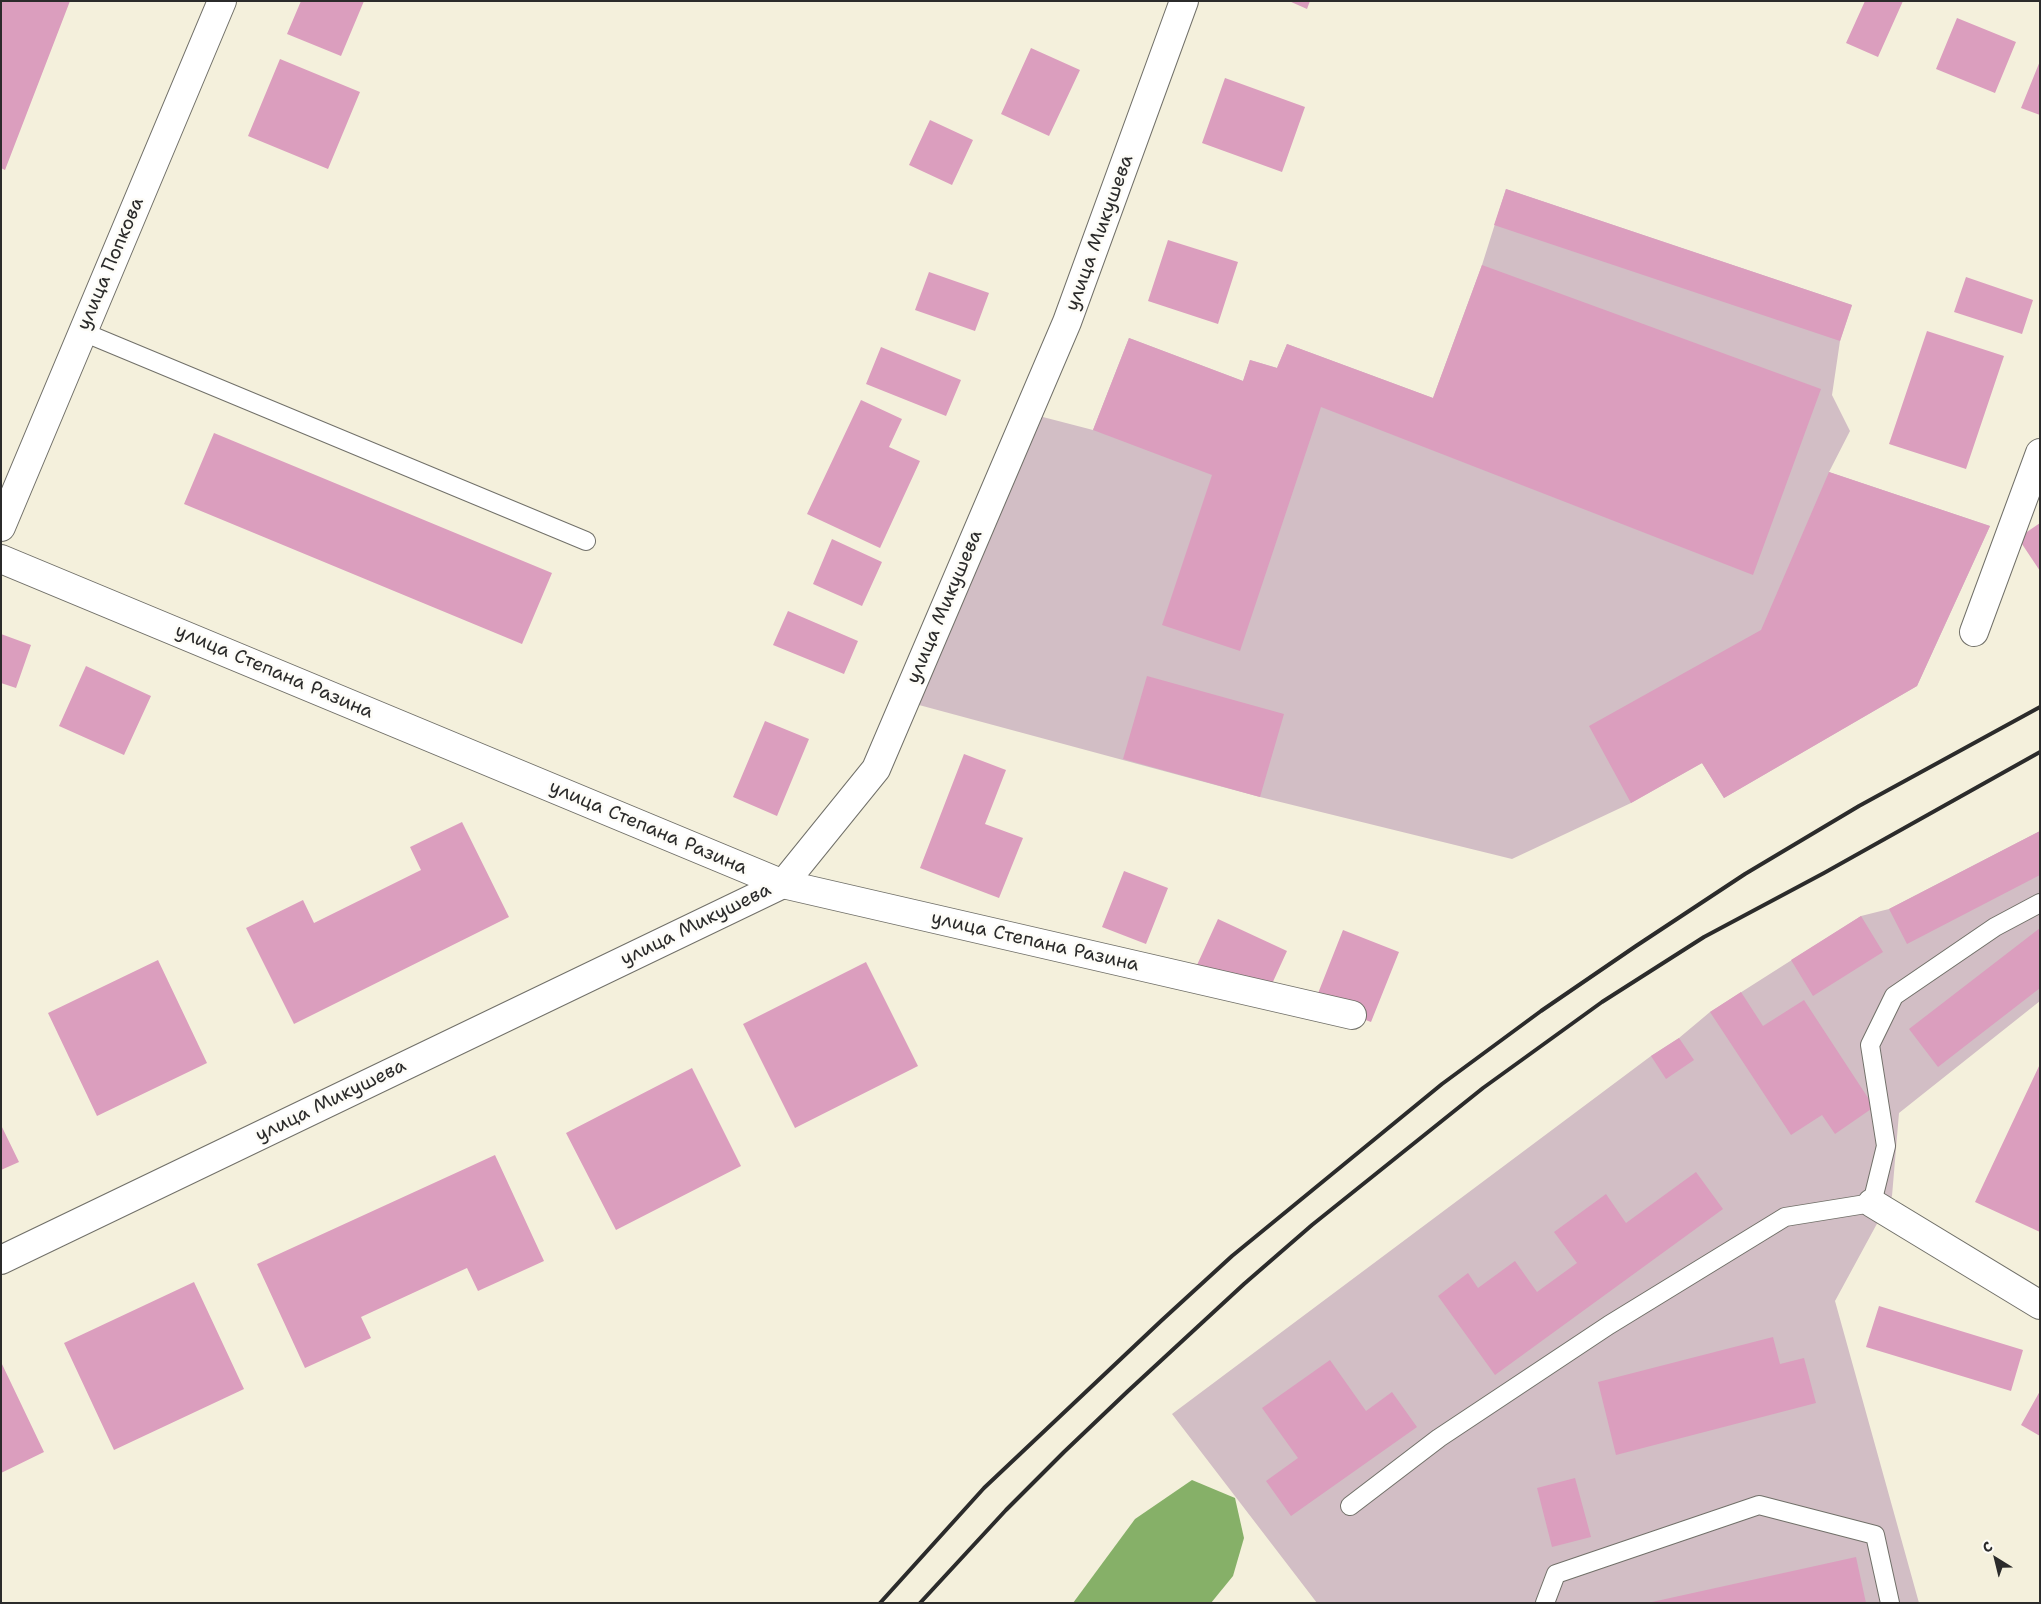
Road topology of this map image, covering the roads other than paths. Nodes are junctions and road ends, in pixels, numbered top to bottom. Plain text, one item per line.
1 (222, 1) edge
2 (1184, 1) edge
3 (83, 332) junction
4 (2040, 453) edge
5 (1, 527) edge
6 (586, 541) dead end
7 (1, 559) edge
8 (1974, 632) dead end
9 (783, 884) junction
10 (2040, 903) edge
11 (1352, 1015) dead end
12 (1872, 1203) junction
13 (1, 1260) edge
14 (2040, 1305) edge
15 (1350, 1506) dead end
16 (1545, 1603) edge
17 (1890, 1603) edge

1 - 3 street, улица Попкова
2 - 9 street, улица Микушева
3 - 5 street, улица Попкова
3 - 6 lane
4 - 8 street
7 - 9 street, улица Степана Разина
9 - 11 street, улица Степана Разина
9 - 13 street, улица Микушева
10 - 12 lane
12 - 14 street
12 - 15 lane
16 - 17 lane

